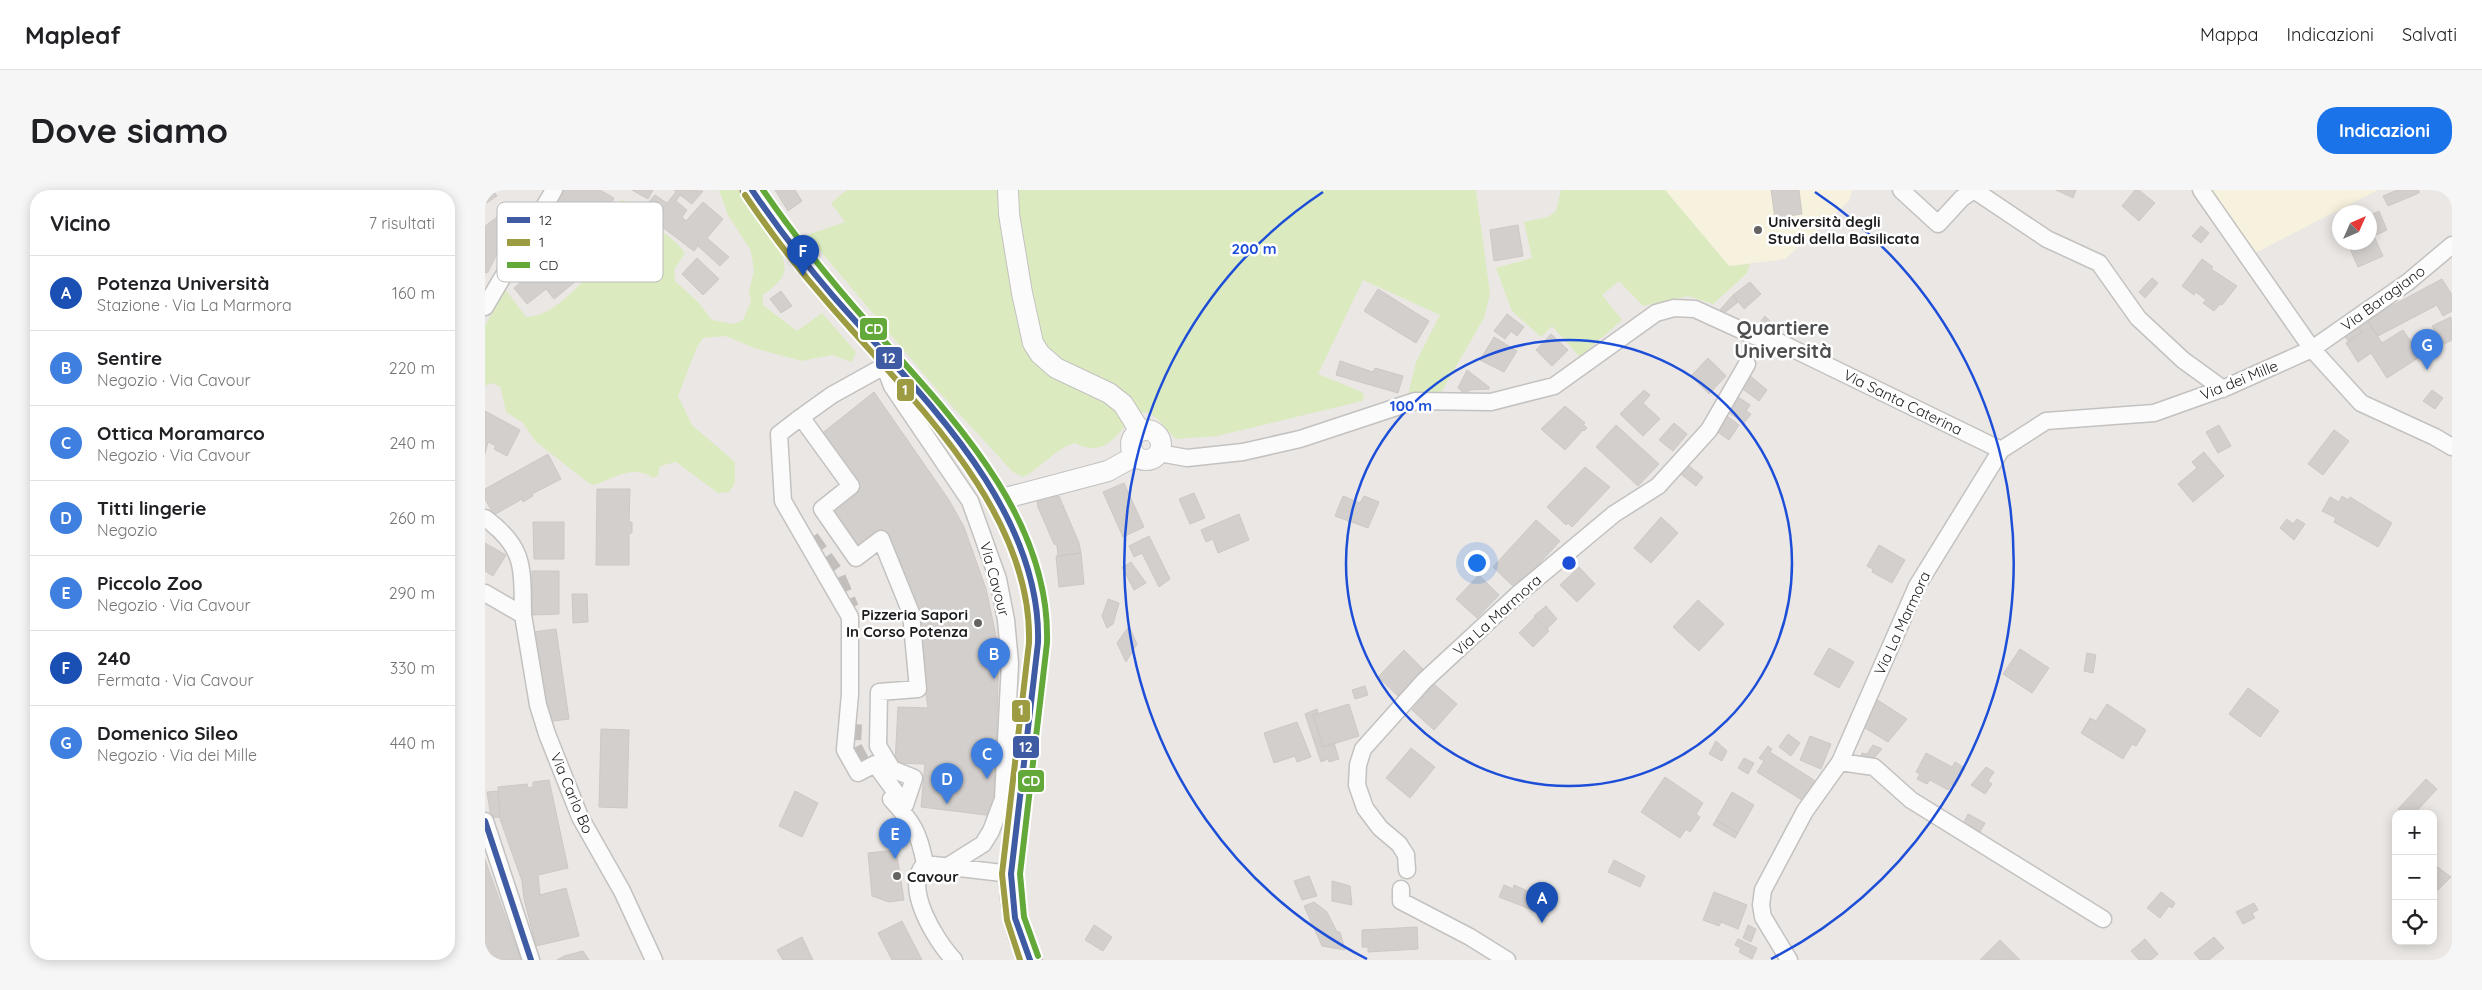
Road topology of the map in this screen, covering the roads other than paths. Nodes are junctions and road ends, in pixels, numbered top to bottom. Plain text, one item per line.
1 (554, 190) edge
2 (752, 190) edge
3 (1008, 190) edge
4 (1901, 190) edge
5 (1974, 190) edge
6 (2201, 190) edge
7 (547, 202) edge
8 (2452, 245) edge
9 (500, 282) edge
10 (485, 308) edge
11 (2312, 349) junction
12 (887, 360) junction
13 (1747, 364) dead end
14 (2223, 389) junction
15 (804, 415) dead end
16 (1140, 431) junction
17 (2452, 448) edge
18 (2001, 450) junction
19 (1159, 453) junction
20 (1135, 456) junction
21 (998, 500) junction
22 (485, 518) edge
23 (881, 539) joint
24 (485, 593) edge
25 (523, 615) junction
26 (1840, 762) junction
27 (867, 772) tunnel mouth
28 (485, 821) edge
29 (925, 864) junction
30 (948, 866) junction
31 (1407, 870) dead end
32 (1011, 874) junction
33 (1401, 889) dead end
34 (2103, 919) dead end
35 (531, 960) edge
36 (654, 960) edge
37 (954, 960) edge
38 (1030, 960) edge
39 (1507, 960) edge
40 (1789, 960) edge

1 - 7 street
2 - 12 main road, Via Cavour
3 - 16 street
4 - 5 street
5 - 14 street
6 - 11 street
8 - 11 street, Via Baragiano
9 - 10 street
11 - 14 street, Via dei Mille
11 - 17 street
12 - 15 street
12 - 21 main road, Via Cavour
12 - 30 street, Via Cavour
13 - 31 street, Via La Marmora
14 - 18 street, Via dei Mille
16 - 19 street
16 - 20 street
18 - 19 street, Via Santa Caterina
18 - 26 street, Via La Marmora
19 - 20 street, Via Santa Caterina
20 - 21 street, Via Santa Caterina
21 - 32 main road, Via Cavour
22 - 25 street, Via Carlo Bo
23 - 23 street
24 - 25 street
25 - 36 street, Via Carlo Bo
26 - 34 street
26 - 40 street, Via La Marmora
27 - 29 street
28 - 35 street
29 - 30 street
29 - 37 street
30 - 32 street
32 - 38 main road, Via Cavour
33 - 39 street

